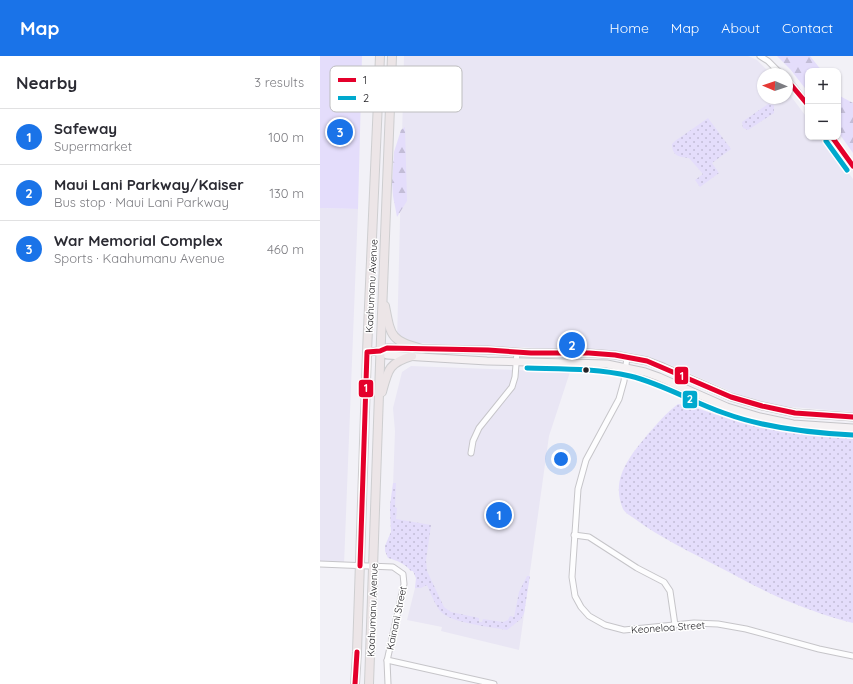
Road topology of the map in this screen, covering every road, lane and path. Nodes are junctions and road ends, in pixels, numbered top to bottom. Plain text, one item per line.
1 (380, 56) edge
2 (392, 56) edge
3 (760, 56) edge
4 (380, 66) edge
5 (392, 66) edge
6 (775, 68) edge
7 (793, 86) edge
8 (807, 104) edge
9 (378, 112) edge
10 (390, 112) edge
11 (834, 140) edge
12 (853, 166) edge
13 (383, 291) junction
14 (422, 349) junction
15 (380, 351) junction
16 (367, 352) junction
17 (517, 352) junction
18 (412, 356) junction
19 (627, 357) junction
20 (516, 361) junction
21 (626, 368) junction
22 (378, 406) junction
23 (853, 417) edge
24 (853, 428) edge
25 (471, 453) dead end
26 (574, 535) junction
27 (320, 564) edge
28 (360, 566) junction
29 (373, 566) junction
30 (675, 625) junction
31 (853, 656) edge
32 (387, 660) junction
33 (370, 671) junction
34 (355, 683) edge
35 (369, 684) edge
36 (388, 684) edge
37 (494, 684) edge

1 - 4 main road, Kaahumanu Avenue
2 - 5 main road, Kaahumanu Avenue
3 - 6 street
7 - 8 street
9 - 16 main road, Kaahumanu Avenue
10 - 13 main road, Kaahumanu Avenue
11 - 12 street
13 - 14 main road
13 - 15 main road, Kaahumanu Avenue
14 - 15 main road
14 - 17 main road
15 - 16 main road
15 - 18 main road
15 - 22 main road, Kaahumanu Avenue
16 - 28 main road, Kaahumanu Avenue
17 - 19 main road
17 - 20 street
18 - 20 main road
18 - 22 main road
19 - 21 street, Keoneloa Street
19 - 23 main road
20 - 21 main road
20 - 25 street
21 - 24 main road
21 - 26 street, Keoneloa Street
22 - 29 main road, Kaahumanu Avenue
26 - 30 street
26 - 30 street, Keoneloa Street
27 - 28 street, Kainani Street
28 - 29 street, Kainani Street
28 - 34 main road, Kaahumanu Avenue
29 - 32 street, Kainani Street
29 - 33 main road, Kaahumanu Avenue
30 - 31 street, Keoneloa Street
32 - 36 street, Kainani Street
32 - 37 street
33 - 34 main road
33 - 35 main road, Kaahumanu Avenue

